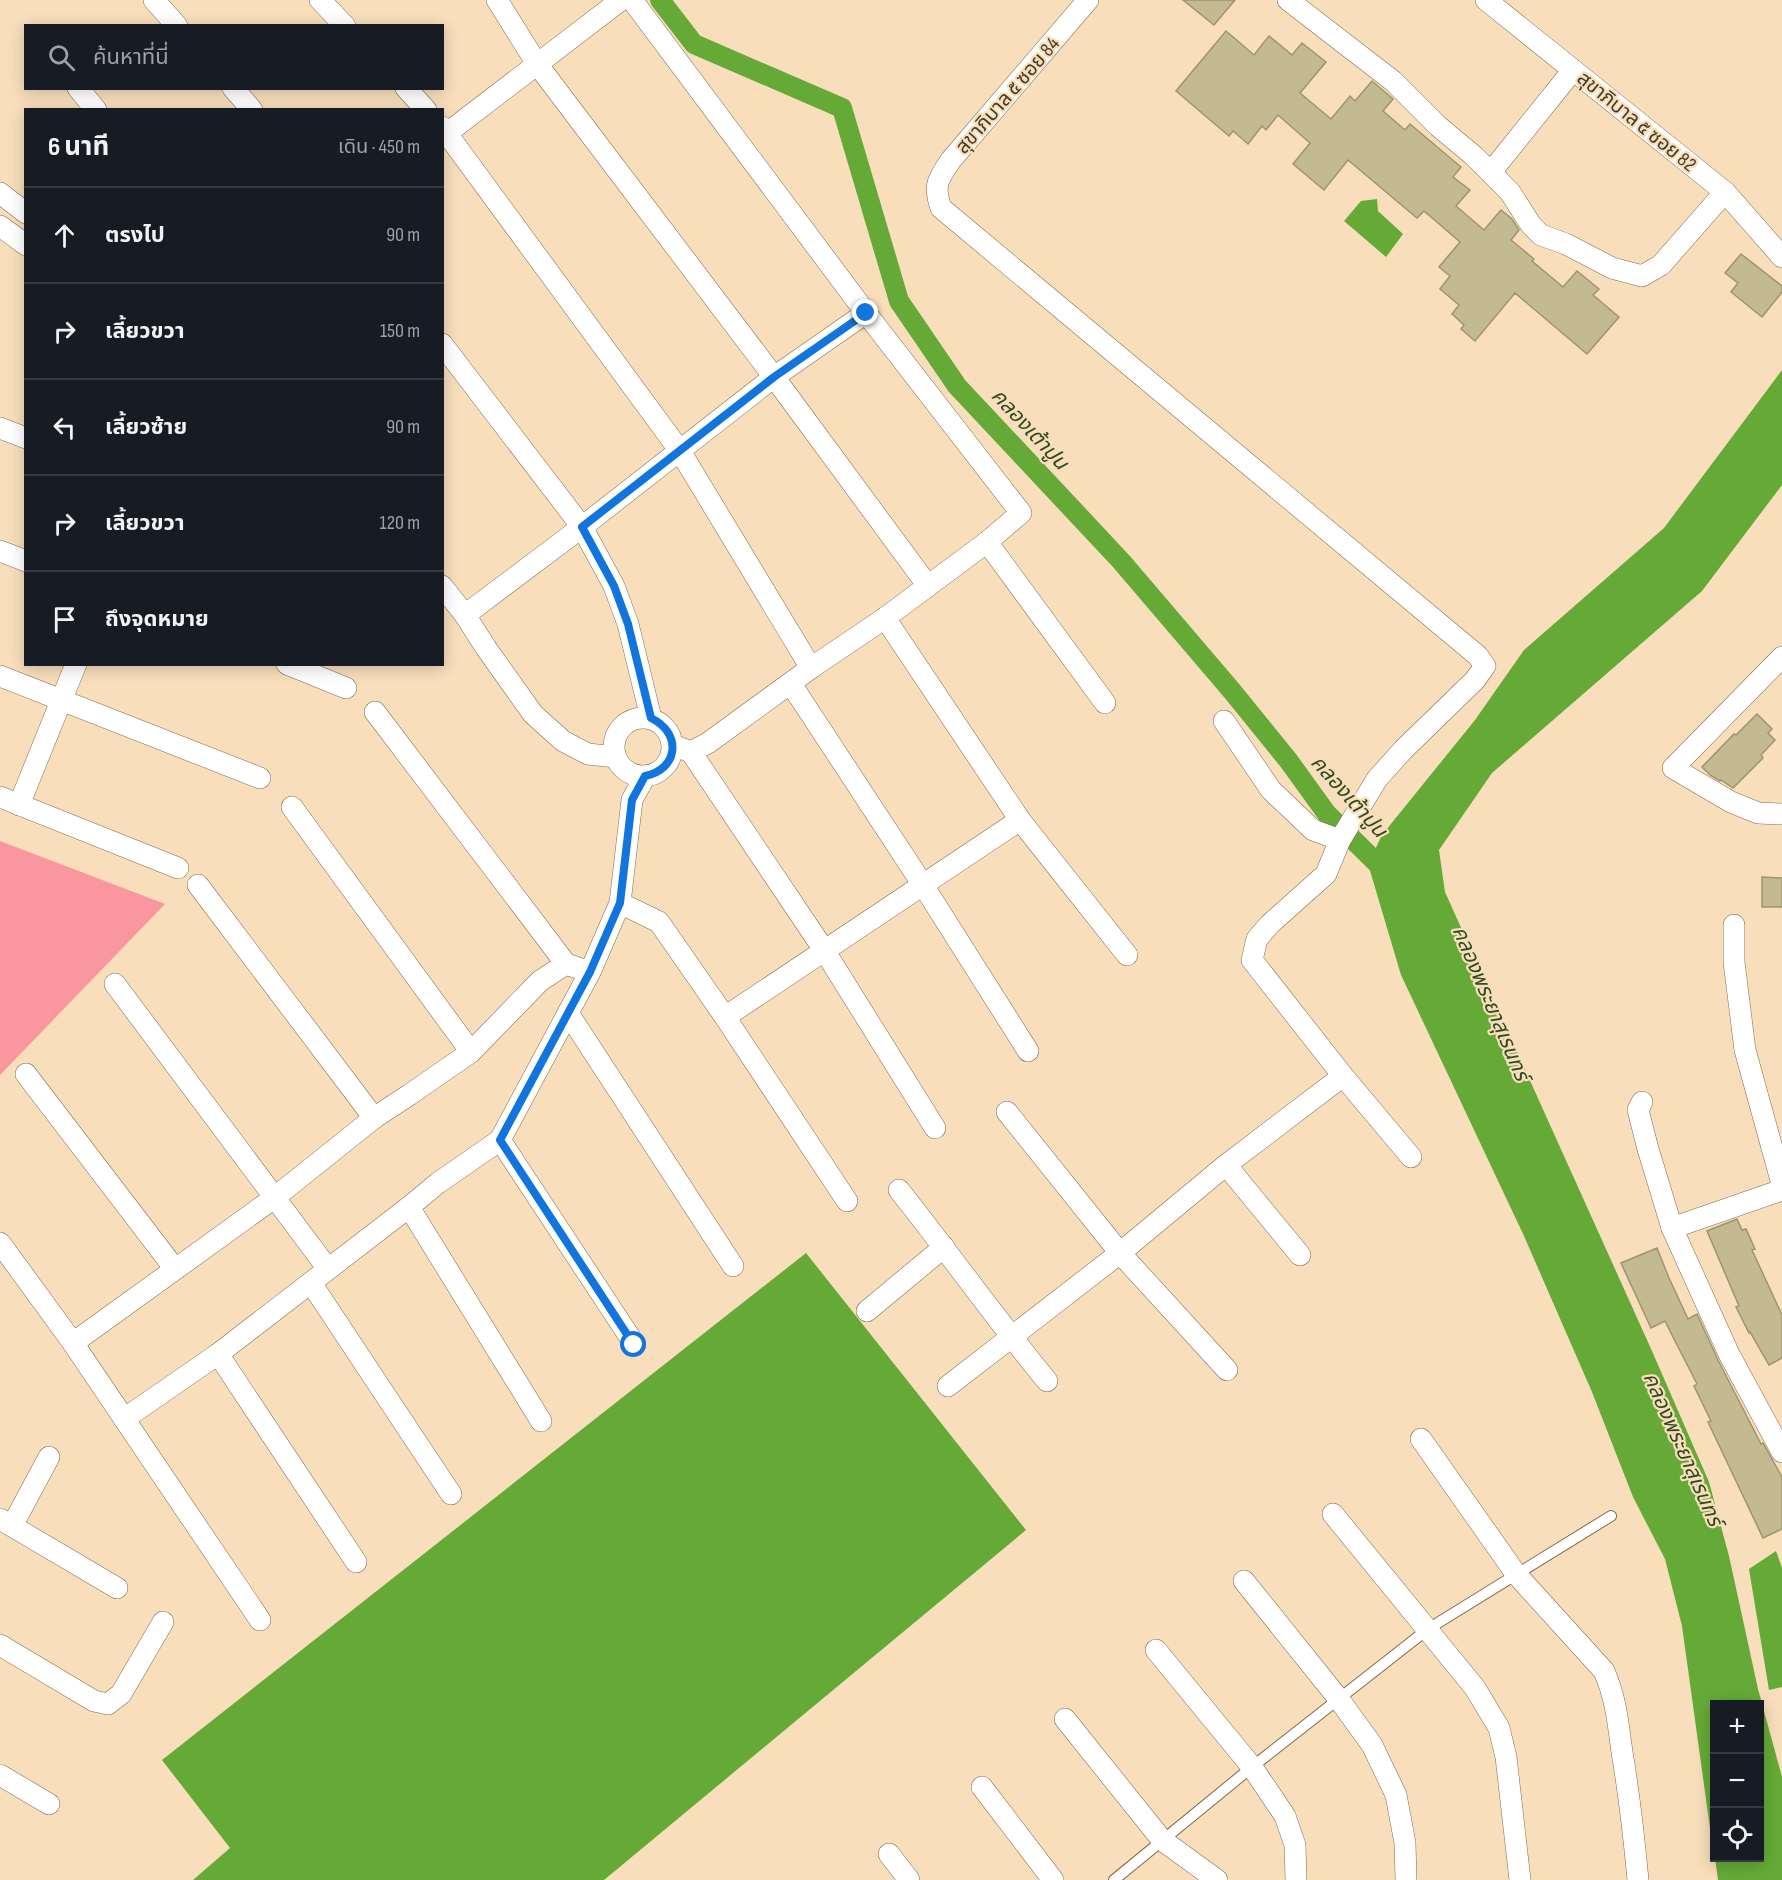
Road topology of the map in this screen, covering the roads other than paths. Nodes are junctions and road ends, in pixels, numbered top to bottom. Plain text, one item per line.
1 (154, 0) edge
2 (320, 0) edge
3 (497, 0) edge
4 (621, 0) edge
5 (632, 0) edge
6 (1088, 0) edge
7 (1288, 0) edge
8 (1486, 0) edge
9 (175, 24) edge
10 (343, 24) edge
11 (537, 64) junction
12 (1573, 70) junction
13 (80, 90) edge
14 (235, 90) edge
15 (407, 90) edge
16 (94, 108) edge
17 (250, 108) edge
18 (424, 108) edge
19 (444, 132) edge
20 (1491, 172) junction
21 (1725, 192) junction
22 (0, 226) edge
23 (24, 244) edge
24 (1781, 254) edge
25 (866, 313) junction
26 (444, 347) edge
27 (774, 377) junction
28 (0, 428) edge
29 (24, 437) edge
30 (680, 451) junction
31 (582, 527) junction
32 (987, 542) junction
33 (0, 551) edge
34 (24, 560) edge
35 (928, 586) junction
36 (444, 589) edge
37 (465, 615) junction
38 (885, 618) junction
39 (1782, 657) edge
40 (75, 666) edge
41 (292, 666) edge
42 (811, 668) junction
43 (0, 676) edge
44 (791, 684) junction
45 (346, 688) dead end
46 (62, 700) junction
47 (1105, 703) dead end
48 (375, 712) dead end
49 (651, 718) junction
50 (1224, 721) dead end
51 (682, 748) junction
52 (616, 758) junction
53 (645, 776) junction
54 (260, 778) dead end
55 (10, 801) edge
56 (292, 807) dead end
57 (1782, 814) edge
58 (1020, 820) junction
59 (1345, 831) junction
60 (178, 868) dead end
61 (198, 885) dead end
62 (924, 885) junction
63 (620, 903) junction
64 (1734, 926) dead end
65 (824, 951) junction
66 (1127, 955) dead end
67 (566, 964) junction
68 (590, 972) junction
69 (115, 984) dead end
70 (568, 1013) junction
71 (725, 1017) junction
72 (1028, 1051) dead end
73 (471, 1052) junction
74 (26, 1074) dead end
75 (1343, 1076) junction
76 (1642, 1102) dead end
77 (1007, 1112) dead end
78 (374, 1118) junction
79 (935, 1128) dead end
80 (500, 1140) junction
81 (1411, 1157) dead end
82 (1226, 1165) junction
83 (1782, 1184) edge
84 (899, 1190) dead end
85 (1782, 1190) edge
86 (274, 1198) junction
87 (847, 1201) dead end
88 (409, 1208) junction
89 (1672, 1228) junction
90 (0, 1243) edge
91 (944, 1247) junction
92 (1120, 1253) junction
93 (1300, 1255) dead end
94 (733, 1266) dead end
95 (175, 1269) junction
96 (328, 1269) junction
97 (311, 1283) junction
98 (867, 1311) dead end
99 (1011, 1336) junction
100 (73, 1342) junction
101 (634, 1345) dead end
102 (218, 1354) junction
103 (1227, 1370) dead end
104 (1047, 1381) dead end
105 (948, 1386) dead end
106 (124, 1419) junction
107 (541, 1421) dead end
108 (1421, 1439) dead end
109 (1782, 1452) edge
110 (49, 1457) dead end
111 (451, 1494) dead end
112 (1333, 1514) dead end
113 (1611, 1516) dead end
114 (6, 1522) edge
115 (356, 1562) dead end
116 (1516, 1574) junction
117 (1244, 1581) dead end
118 (117, 1588) dead end
119 (260, 1620) dead end
120 (163, 1622) dead end
121 (1428, 1629) junction
122 (0, 1645) edge
123 (1156, 1650) dead end
124 (1338, 1698) junction
125 (1065, 1719) dead end
126 (1252, 1767) junction
127 (0, 1775) edge
128 (982, 1787) dead end
129 (49, 1804) dead end
130 (1162, 1840) junction
131 (889, 1854) dead end
132 (909, 1880) edge
133 (1053, 1880) edge
134 (1114, 1880) edge
135 (1217, 1880) edge
136 (1296, 1880) edge
137 (1406, 1880) edge
138 (1520, 1880) edge
139 (1638, 1880) edge

1 - 9 street
2 - 10 street
3 - 11 street
4 - 11 street
5 - 25 street
6 - 59 street, สุขาภิบาล ๕ ซอย 84
7 - 20 street
8 - 12 street, สุขาภิบาล ๕ ซอย 82
11 - 19 street
11 - 27 street
12 - 20 street
12 - 21 street, สุขาภิบาล ๕ ซอย 82
13 - 16 street
14 - 17 street
15 - 18 street
19 - 30 street
20 - 21 street
21 - 24 street, สุขาภิบาล ๕ ซอย 82
22 - 23 street
25 - 27 street
25 - 32 street
26 - 31 street
27 - 30 street
27 - 35 street
28 - 29 street
30 - 31 street
30 - 42 street
31 - 37 street
31 - 49 street
32 - 35 street
32 - 47 street
33 - 34 street
35 - 38 street
36 - 37 street
37 - 52 street
38 - 42 street
38 - 58 street
39 - 57 street
40 - 46 street
41 - 45 street
42 - 44 street
43 - 46 street
44 - 51 street
44 - 62 street
46 - 54 street
46 - 55 street
48 - 67 street
49 - 51 street
49 - 52 street
50 - 59 street
51 - 53 street
51 - 65 street
52 - 53 street
53 - 63 street
55 - 60 street
56 - 73 street
58 - 62 street
58 - 66 street
59 - 75 street
61 - 78 street
62 - 65 street
62 - 72 street
63 - 68 street
63 - 71 street
64 - 83 street
65 - 71 street
65 - 79 street
67 - 68 street
67 - 73 street
68 - 70 street
69 - 86 street
70 - 80 street
70 - 94 street
71 - 87 street
73 - 78 street
74 - 95 street
75 - 81 street
75 - 82 street
76 - 89 street
77 - 92 street
78 - 86 street
80 - 88 street
80 - 101 street
82 - 92 street
82 - 93 street
84 - 91 street
85 - 89 street
86 - 95 street
86 - 96 street
88 - 96 street
88 - 107 street
89 - 109 street
90 - 100 street
91 - 98 street
91 - 99 street
92 - 99 street
92 - 103 street
95 - 100 street
96 - 97 street
97 - 102 street
97 - 111 street
99 - 104 street
99 - 105 street
100 - 106 street
102 - 106 street
102 - 115 street
106 - 119 street
108 - 116 street
110 - 114 street
112 - 121 street
113 - 116 lane
114 - 118 street
116 - 121 lane
116 - 139 street
117 - 124 street
120 - 122 street
121 - 124 lane
121 - 138 street
123 - 126 street
124 - 126 lane
124 - 137 street
125 - 130 street
126 - 130 lane
126 - 136 street
127 - 129 street
128 - 133 street
130 - 134 lane
130 - 135 street
131 - 132 street

